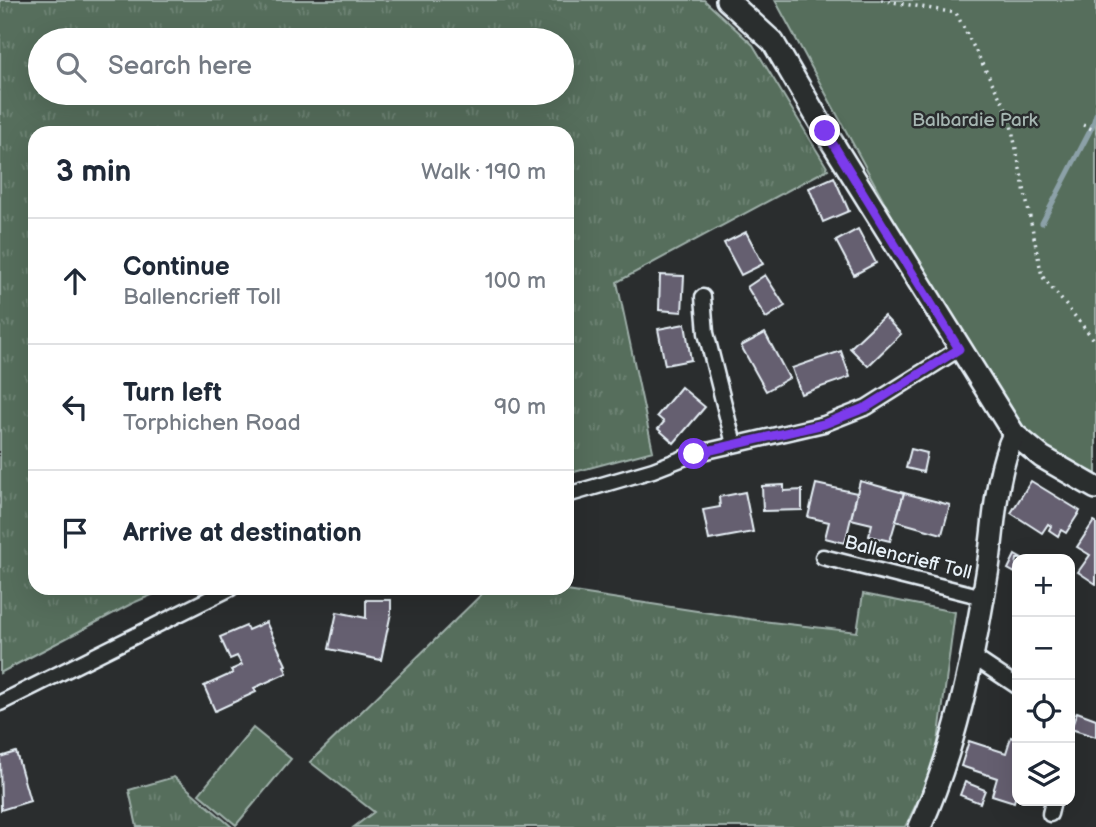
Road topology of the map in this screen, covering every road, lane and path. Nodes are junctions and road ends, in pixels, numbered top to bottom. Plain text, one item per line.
1 (727, 0) edge
2 (881, 0) edge
3 (1083, 125) dead end
4 (1096, 131) edge
5 (703, 297) dead end
6 (1096, 342) edge
7 (959, 349) junction
8 (1014, 434) junction
9 (734, 444) junction
10 (1096, 488) edge
11 (574, 493) edge
12 (823, 557) dead end
13 (217, 595) edge
14 (983, 597) junction
15 (972, 656) junction
16 (1012, 683) edge
17 (0, 704) edge
18 (920, 827) edge

1 - 7 main road
2 - 6 path
3 - 4 path
5 - 9 street
7 - 8 main road
7 - 9 street
8 - 10 main road
8 - 14 main road
9 - 11 street
12 - 14 street, Ballencrieff Toll
13 - 17 street
14 - 15 main road
15 - 16 street
15 - 18 main road

